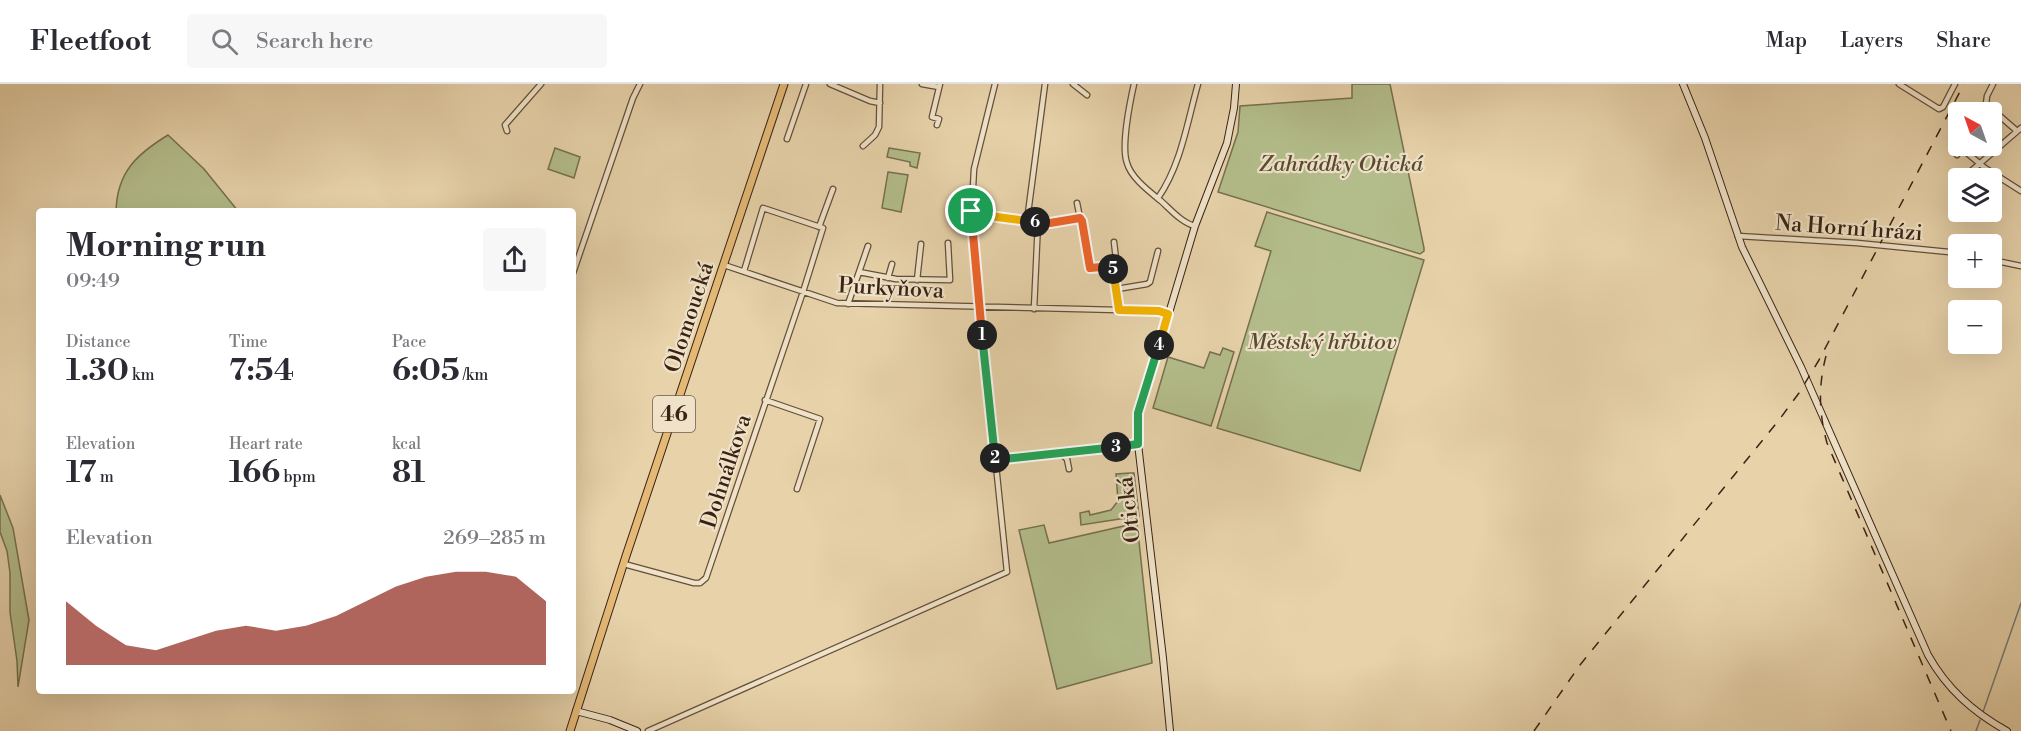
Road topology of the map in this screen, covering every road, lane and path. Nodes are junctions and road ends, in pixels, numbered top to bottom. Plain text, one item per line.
1 (542, 84) edge
2 (640, 84) edge
3 (784, 84) edge
4 (806, 84) edge
5 (830, 84) edge
6 (880, 84) edge
7 (921, 84) edge
8 (995, 84) edge
9 (1045, 84) edge
10 (1072, 84) edge
11 (1134, 84) edge
12 (1198, 84) edge
13 (1236, 84) edge
14 (1683, 84) edge
15 (1899, 84) edge
16 (1955, 84) edge
17 (1993, 84) edge
18 (939, 86) edge
19 (1087, 95) dead end
20 (880, 103) junction
21 (938, 125) dead end
22 (2019, 130) edge
23 (507, 131) dead end
24 (787, 139) dead end
25 (863, 146) dead end
26 (1972, 156) edge
27 (1980, 164) junction
28 (1975, 168) edge
29 (832, 189) dead end
30 (2021, 191) edge
31 (1158, 198) junction
32 (1077, 203) dead end
33 (971, 211) junction
34 (1080, 218) junction
35 (1027, 221) junction
36 (1038, 222) junction
37 (1195, 226) junction
38 (819, 227) junction
39 (1738, 236) junction
40 (1114, 242) dead end
41 (948, 243) dead end
42 (921, 244) dead end
43 (868, 246) dead end
44 (1158, 251) dead end
45 (1948, 252) edge
46 (2002, 262) edge
47 (576, 264) edge
48 (892, 264) dead end
49 (724, 265) junction
50 (1112, 266) junction
51 (2021, 266) edge
52 (744, 271) junction
53 (859, 272) junction
54 (888, 278) junction
55 (917, 280) junction
56 (1117, 289) junction
57 (803, 292) junction
58 (848, 304) junction
59 (979, 308) junction
60 (1034, 309) junction
61 (1119, 310) junction
62 (1168, 314) junction
63 (765, 400) junction
64 (1138, 444) junction
65 (1060, 453) junction
66 (995, 460) junction
67 (1069, 469) dead end
68 (797, 489) dead end
69 (624, 564) junction
70 (576, 711) junction
71 (570, 731) edge
72 (637, 731) edge
73 (648, 731) edge
74 (1170, 731) edge
75 (2007, 731) edge

1 - 23 street
2 - 47 street
3 - 49 main road, Olomoucká / 46
4 - 24 street
5 - 20 street
6 - 20 street
7 - 18 street
8 - 33 street
9 - 35 street
10 - 19 street
11 - 31 street
12 - 31 street
13 - 37 main road, Otická
14 - 39 main road
15 - 16 street
17 - 22 street
18 - 21 street
20 - 25 street
22 - 27 street
26 - 27 street
27 - 28 street
27 - 30 street
29 - 38 street
31 - 37 street
32 - 34 street
33 - 35 street
33 - 59 street
34 - 36 street
34 - 50 street
35 - 36 street
36 - 60 street
37 - 62 main road, Otická
38 - 52 street, Olomoucká
38 - 57 street
39 - 45 street, Na Horní hrázi
39 - 75 main road
40 - 50 street
41 - 55 street
42 - 55 street
43 - 53 street
44 - 56 street
46 - 51 street
48 - 54 street
49 - 52 street, Purkyňova
49 - 69 main road, Olomoucká / 46
50 - 56 street
52 - 57 street, Purkyňova
53 - 54 street
53 - 58 street
54 - 55 street
56 - 61 street
57 - 58 street, Purkyňova
57 - 63 street, Dohnálkova
58 - 59 street, Purkyňova
59 - 60 street, Purkyňova
59 - 66 street
60 - 61 street, Purkyňova
61 - 62 street, Purkyňova
62 - 64 main road, Otická
63 - 68 street
63 - 69 street, Dohnálkova
64 - 65 street
64 - 74 main road, Otická
65 - 66 street
65 - 67 street
66 - 73 street
69 - 70 main road, Olomoucká / 46
70 - 71 main road, 46
70 - 72 main road

